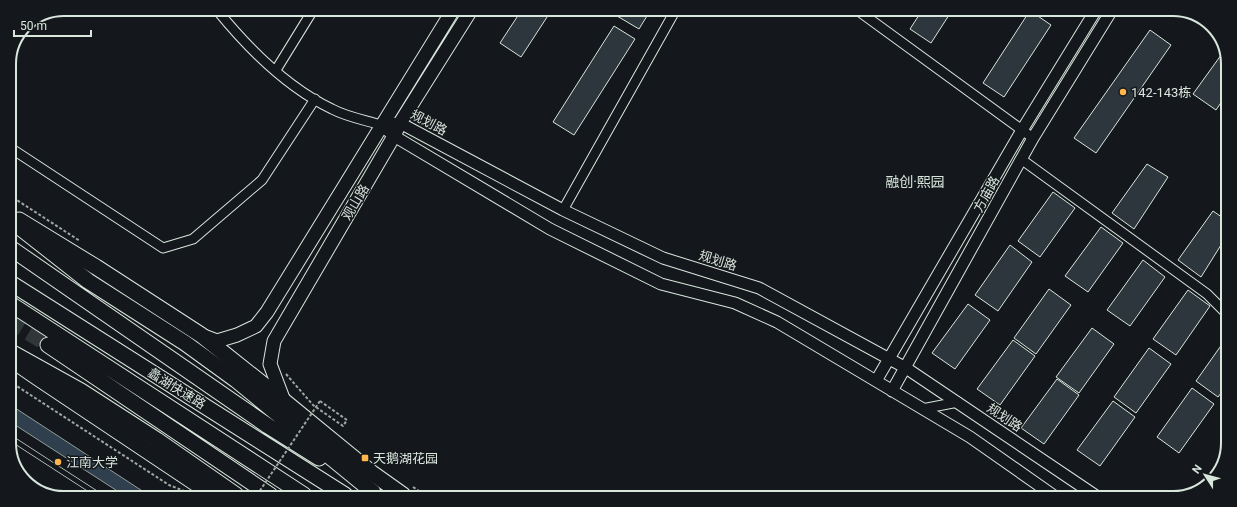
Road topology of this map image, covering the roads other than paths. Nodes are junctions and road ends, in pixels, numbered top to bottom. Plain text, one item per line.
1 (222, 16) edge
2 (309, 16) edge
3 (450, 16) edge
4 (467, 16) edge
5 (672, 16) edge
6 (865, 16) edge
7 (1092, 16) edge
8 (1108, 16) edge
9 (276, 70) junction
10 (315, 99) junction
11 (400, 123) junction
12 (381, 125) junction
13 (1022, 130) junction
14 (394, 136) junction
15 (1033, 138) junction
16 (16, 152) edge
17 (1021, 159) junction
18 (563, 210) junction
19 (16, 219) edge
20 (16, 225) edge
21 (16, 252) edge
22 (16, 286) edge
23 (16, 308) edge
24 (1221, 308) edge
25 (201, 335) junction
26 (48, 345) tunnel mouth
27 (16, 355) edge
28 (890, 358) junction
29 (16, 363) edge
30 (906, 368) junction
31 (876, 381) junction
32 (892, 391) junction
33 (284, 401) junction
34 (958, 402) junction
35 (922, 409) junction
36 (16, 442) edge
37 (92, 491) edge
38 (208, 491) edge
39 (230, 491) edge
40 (264, 491) edge
41 (298, 491) edge
42 (338, 491) edge
43 (370, 491) edge
44 (371, 491) edge
45 (397, 491) edge
46 (1047, 491) edge
47 (1089, 491) edge

1 - 9 street
2 - 9 street
3 - 12 main road, 观山路
4 - 11 main road, 观山路
5 - 18 street
6 - 13 street
7 - 13 street, 方庙路
8 - 15 street, 方庙路
9 - 10 street
10 - 12 street
10 - 16 street
11 - 12 street, 规划路
11 - 14 main road, 观山路
11 - 18 street, 规划路
12 - 14 street
12 - 25 main road, 观山路
13 - 15 street
13 - 28 street, 方庙路
14 - 31 street
14 - 33 main road, 观山路
15 - 17 street, 方庙路
17 - 24 street
17 - 30 street, 方庙路
18 - 28 street, 规划路
19 - 25 main road
20 - 44 main road
21 - 43 main road
22 - 42 main road, 蠡湖快速路
23 - 41 main road, 蠡湖快速路
25 - 33 main road
26 - 40 main road
27 - 39 main road
28 - 30 street, 规划路
28 - 31 street, 方庙路
29 - 38 main road
30 - 32 street, 方庙路
30 - 34 street, 规划路
31 - 32 street
32 - 35 street
33 - 45 main road
34 - 35 street
34 - 47 street, 规划路
35 - 46 street
36 - 37 lane

